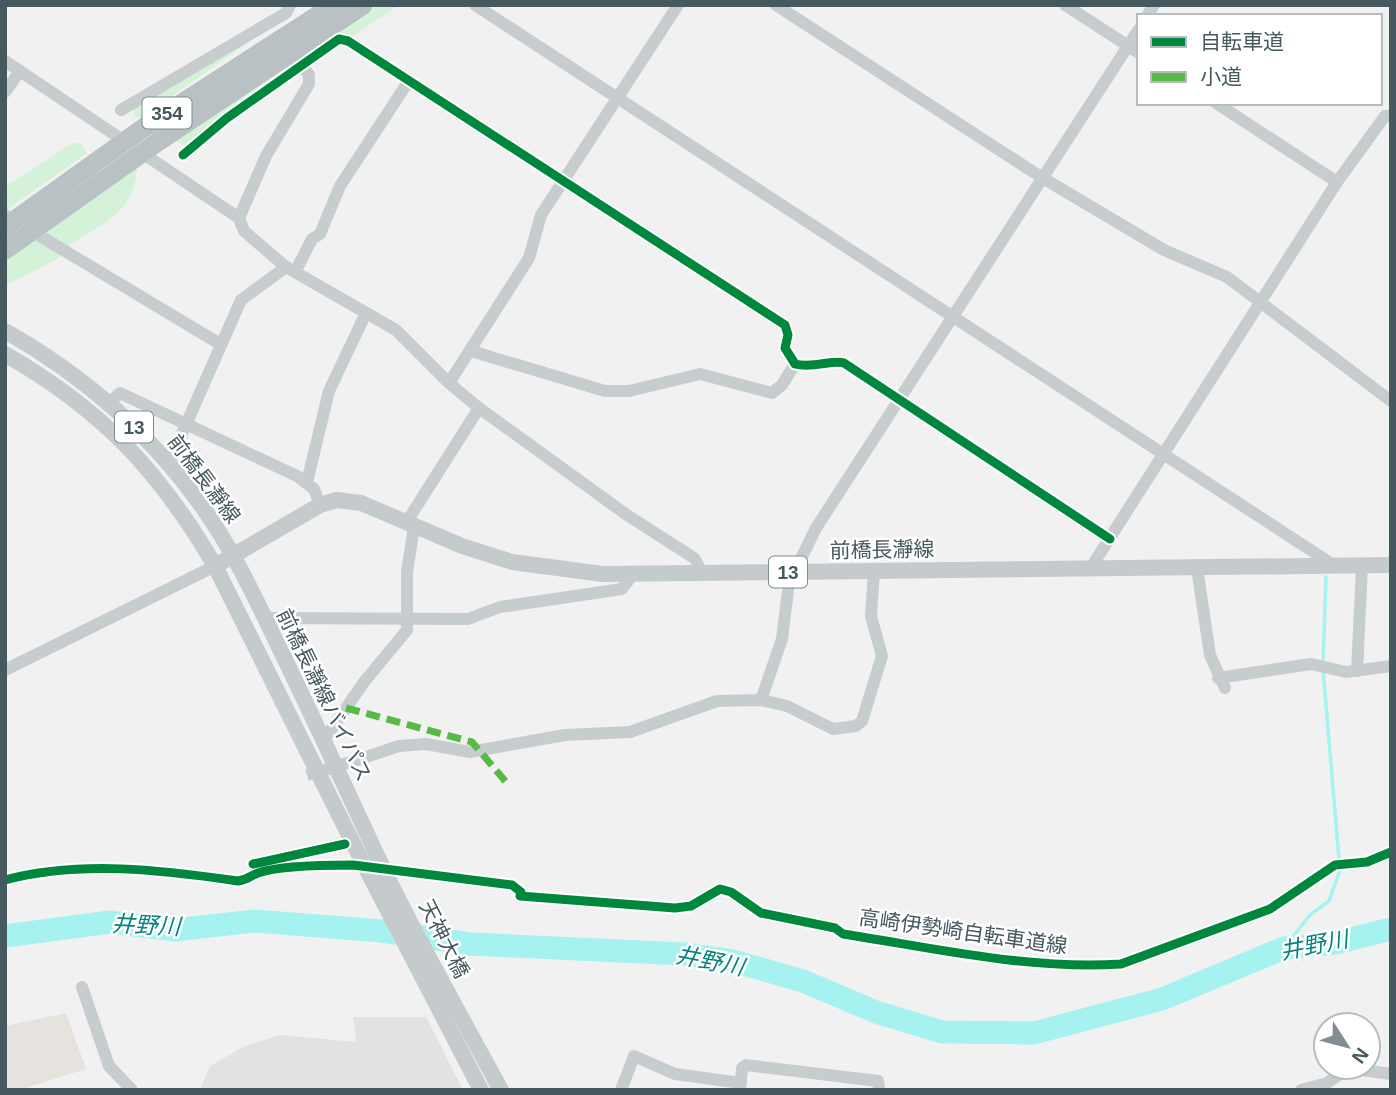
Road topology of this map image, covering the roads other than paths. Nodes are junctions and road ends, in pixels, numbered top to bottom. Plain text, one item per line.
1 (290, 5) edge
2 (334, 5) edge
3 (363, 5) edge
4 (475, 5) edge
5 (678, 5) edge
6 (776, 5) edge
7 (1065, 5) edge
8 (1133, 49) edge
9 (5, 61) edge
10 (302, 65) junction
11 (20, 71) junction
12 (408, 82) junction
13 (5, 92) edge
14 (617, 98) junction
15 (1219, 105) edge
16 (121, 110) dead end
17 (1391, 116) edge
18 (125, 142) junction
19 (141, 153) junction
20 (183, 155) dead end
21 (1041, 177) junction
22 (562, 181) junction
23 (1337, 182) junction
24 (239, 218) junction
25 (8, 221) edge
26 (32, 231) junction
27 (5, 250) edge
28 (291, 270) junction
29 (1261, 303) junction
30 (366, 313) junction
31 (954, 315) junction
32 (5, 331) edge
33 (220, 344) junction
34 (471, 351) junction
35 (5, 354) edge
36 (795, 364) junction
37 (449, 383) junction
38 (899, 398) junction
39 (1391, 401) edge
40 (110, 403) junction
41 (479, 408) junction
42 (185, 424) junction
43 (1164, 453) junction
44 (169, 463) junction
45 (307, 482) junction
46 (320, 505) junction
47 (410, 525) junction
48 (1110, 539) junction
49 (232, 555) junction
50 (1391, 565) edge
51 (215, 566) junction
52 (1335, 566) junction
53 (1362, 566) junction
54 (1197, 568) junction
55 (1090, 569) junction
56 (874, 571) junction
57 (794, 572) junction
58 (634, 573) junction
59 (704, 575) junction
60 (264, 618) junction
61 (405, 619) junction
62 (1391, 666) edge
63 (5, 670) edge
64 (1357, 671) junction
65 (761, 700) junction
66 (324, 740) junction
67 (351, 762) tunnel mouth
68 (358, 853) joint
69 (376, 854) joint
70 (82, 988) dead end
71 (1391, 1074) edge
72 (740, 1086) edge
73 (132, 1090) edge
74 (481, 1090) edge
75 (501, 1090) edge
76 (621, 1090) edge
77 (879, 1090) edge
78 (1301, 1090) edge

1 - 16 street
2 - 18 highway, 354
3 - 19 highway, 354
4 - 14 street
5 - 14 street
6 - 21 street
7 - 8 street
8 - 21 street
9 - 11 street
10 - 12 street
10 - 20 street
10 - 24 street
11 - 13 street
11 - 18 street
12 - 22 street
12 - 28 street
14 - 22 street
14 - 31 street
15 - 23 street
17 - 23 street
18 - 19 street
18 - 25 highway, 354
19 - 24 street
19 - 26 highway, 354
21 - 29 street
21 - 31 street
22 - 34 street
22 - 36 street
23 - 29 street
24 - 28 street
25 - 26 street
26 - 27 highway, 354
26 - 33 street
28 - 30 street
28 - 33 street
29 - 39 street
29 - 43 street
30 - 37 street
30 - 45 street
31 - 38 street
31 - 43 street
32 - 40 main road, 前橋長瀞線 / 13
33 - 42 street
34 - 36 street
34 - 37 street
35 - 51 main road, 前橋長瀞線 / 13
36 - 38 street
37 - 41 street
38 - 48 street
38 - 57 street
40 - 42 street
40 - 44 main road, 前橋長瀞線 / 13
41 - 47 street
41 - 59 street
42 - 44 street
42 - 45 street
43 - 48 street
43 - 52 street
44 - 49 main road, 前橋長瀞線 / 13
45 - 46 street
46 - 47 main road, 前橋長瀞線 / 13
46 - 49 main road, 前橋長瀞線 / 13
47 - 58 main road, 前橋長瀞線 / 13
47 - 61 street
48 - 55 street
49 - 51 main road, 前橋長瀞線 / 13
49 - 60 main road, 前橋長瀞線バイパス / 13
50 - 53 main road, 前橋長瀞線 / 13
51 - 63 street
51 - 68 main road, 前橋長瀞線バイパス / 13
52 - 53 main road, 前橋長瀞線 / 13
52 - 54 main road, 前橋長瀞線 / 13
53 - 64 street
54 - 55 main road, 前橋長瀞線 / 13
54 - 64 street
55 - 56 main road, 前橋長瀞線 / 13
56 - 57 main road, 前橋長瀞線 / 13
56 - 65 street
57 - 59 main road, 前橋長瀞線 / 13
57 - 65 street
58 - 59 main road, 前橋長瀞線 / 13
58 - 61 street
60 - 61 street
60 - 66 main road, 前橋長瀞線バイパス / 13
61 - 66 street
62 - 64 street
65 - 67 street
66 - 69 main road, 前橋長瀞線バイパス / 13
68 - 74 main road, 天神大橋 / 13
69 - 75 main road, 天神大橋 / 13
70 - 73 street
71 - 78 street
72 - 76 street
72 - 77 street

